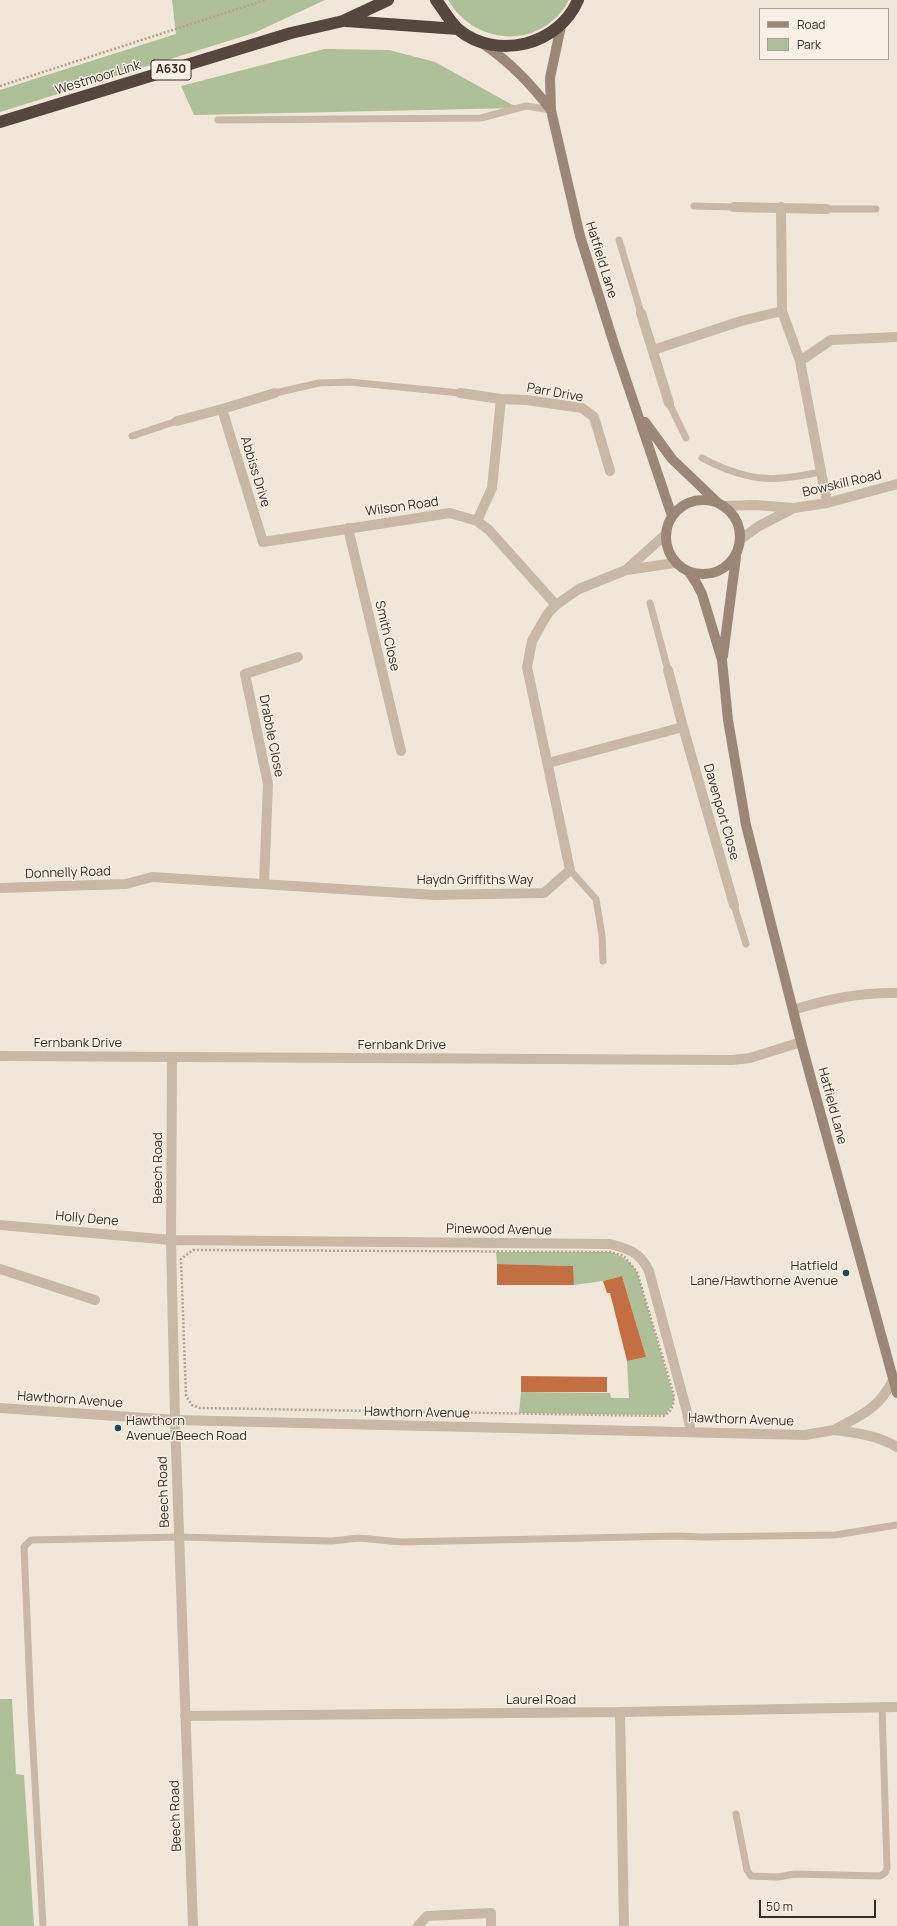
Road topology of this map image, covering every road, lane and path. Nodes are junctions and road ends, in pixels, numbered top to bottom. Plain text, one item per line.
1 (265, 0) edge
2 (388, 0) edge
3 (436, 0) edge
4 (583, 0) edge
5 (576, 5) edge
6 (343, 21) junction
7 (560, 26) junction
8 (458, 29) junction
9 (480, 42) junction
10 (0, 86) edge
11 (551, 110) junction
12 (218, 120) dead end
13 (0, 122) edge
14 (694, 206) dead end
15 (734, 207) joint
16 (781, 207) junction
17 (827, 208) joint
18 (876, 210) dead end
19 (619, 240) dead end
20 (782, 311) junction
21 (641, 313) joint
22 (897, 337) edge
23 (653, 350) junction
24 (800, 361) junction
25 (275, 393) joint
26 (460, 394) joint
27 (501, 399) junction
28 (669, 402) joint
29 (222, 409) junction
30 (639, 414) junction
31 (177, 421) joint
32 (132, 436) dead end
33 (686, 438) dead end
34 (702, 458) dead end
35 (610, 471) dead end
36 (820, 472) junction
37 (897, 484) edge
38 (827, 503) junction
39 (720, 504) junction
40 (794, 508) junction
41 (672, 516) junction
42 (477, 521) junction
43 (348, 528) junction
44 (666, 534) junction
45 (741, 539) junction
46 (263, 542) joint
47 (737, 554) junction
48 (675, 563) junction
49 (626, 570) junction
50 (689, 572) junction
51 (650, 603) dead end
52 (556, 604) junction
53 (298, 656) dead end
54 (722, 660) junction
55 (668, 670) joint
56 (683, 727) junction
57 (401, 751) dead end
58 (548, 763) junction
59 (570, 870) junction
60 (136, 881) joint
61 (264, 884) junction
62 (0, 888) edge
63 (734, 905) joint
64 (746, 944) dead end
65 (603, 961) dead end
66 (897, 993) edge
67 (793, 1010) junction
68 (801, 1042) junction
69 (0, 1056) edge
70 (172, 1057) junction
71 (0, 1225) edge
72 (171, 1240) junction
73 (0, 1269) edge
74 (95, 1300) dead end
75 (894, 1380) junction
76 (897, 1393) edge
77 (0, 1408) edge
78 (670, 1410) joint
79 (175, 1420) junction
80 (834, 1430) junction
81 (691, 1432) junction
82 (897, 1447) edge
83 (897, 1525) edge
84 (179, 1537) junction
85 (882, 1707) junction
86 (897, 1707) edge
87 (620, 1712) junction
88 (186, 1716) junction
89 (736, 1814) dead end
90 (43, 1926) edge
91 (193, 1926) edge
92 (418, 1926) edge
93 (491, 1926) edge
94 (624, 1926) edge

1 - 10 path
2 - 6 highway, Westmoor Link / A630
3 - 8 highway
4 - 5 highway
5 - 7 highway
6 - 8 highway, Westmoor Link / A630
6 - 13 highway, Westmoor Link / A630
7 - 9 highway
7 - 11 street, Hatfield Lane
8 - 9 highway
9 - 11 street, Hatfield Lane
11 - 12 lane
11 - 30 street, Hatfield Lane
14 - 15 lane
15 - 16 street
16 - 17 street
16 - 20 street
17 - 18 lane
19 - 21 lane
20 - 23 street
20 - 24 street
21 - 23 street
22 - 24 street
23 - 28 street
24 - 36 street
25 - 26 lane
25 - 29 street
26 - 27 street, Parr Drive
27 - 35 street, Parr Drive
27 - 42 street
28 - 33 lane
29 - 31 street
29 - 46 street, Abbiss Drive
30 - 39 street, Hatfield Lane
30 - 41 street, Hatfield Lane
31 - 32 lane
34 - 36 lane
36 - 38 street
37 - 38 street, Bowskill Road
38 - 40 street, Bowskill Road
39 - 40 street, Bowskill Road
39 - 41 street
39 - 45 street
40 - 45 street, Bowskill Road
41 - 44 street
42 - 43 street, Wilson Road
42 - 52 street, Wilson Road
43 - 46 street, Wilson Road
43 - 57 street, Smith Close
44 - 48 street
44 - 49 street
45 - 47 street
47 - 50 street
47 - 54 street
48 - 49 street
48 - 50 street
49 - 52 street
50 - 54 street
51 - 55 lane
52 - 58 street
53 - 61 street, Drabble Close
54 - 67 street, Hatfield Lane
55 - 56 street, Davenport Close
56 - 58 street
56 - 63 street, Davenport Close
58 - 59 street
59 - 61 street, Haydn Griffiths Way
59 - 65 lane
60 - 61 street, Haydn Griffiths Way
60 - 62 street, Donnelly Road
63 - 64 lane
66 - 67 street
67 - 68 street, Hatfield Lane
68 - 70 street, Fernbank Drive
68 - 75 street, Hatfield Lane
69 - 70 street, Fernbank Drive
70 - 72 street, Beech Road
71 - 72 street, Holly Dene
72 - 79 street, Beech Road
72 - 81 street, Pinewood Avenue
73 - 74 street
75 - 76 street, Hatfield Lane
75 - 80 street, Hawthorn Avenue
77 - 79 street, Hawthorn Avenue
78 - 78 path
79 - 81 street, Hawthorn Avenue
79 - 84 street, Beech Road
80 - 81 street, Hawthorn Avenue
80 - 82 street, Hawthorn Avenue
83 - 84 lane
84 - 88 street, Beech Road
84 - 90 lane
85 - 86 street, Laurel Road
85 - 87 street, Laurel Road
85 - 89 lane
87 - 88 street, Laurel Road
87 - 94 street
88 - 91 street, Beech Road
92 - 93 street

